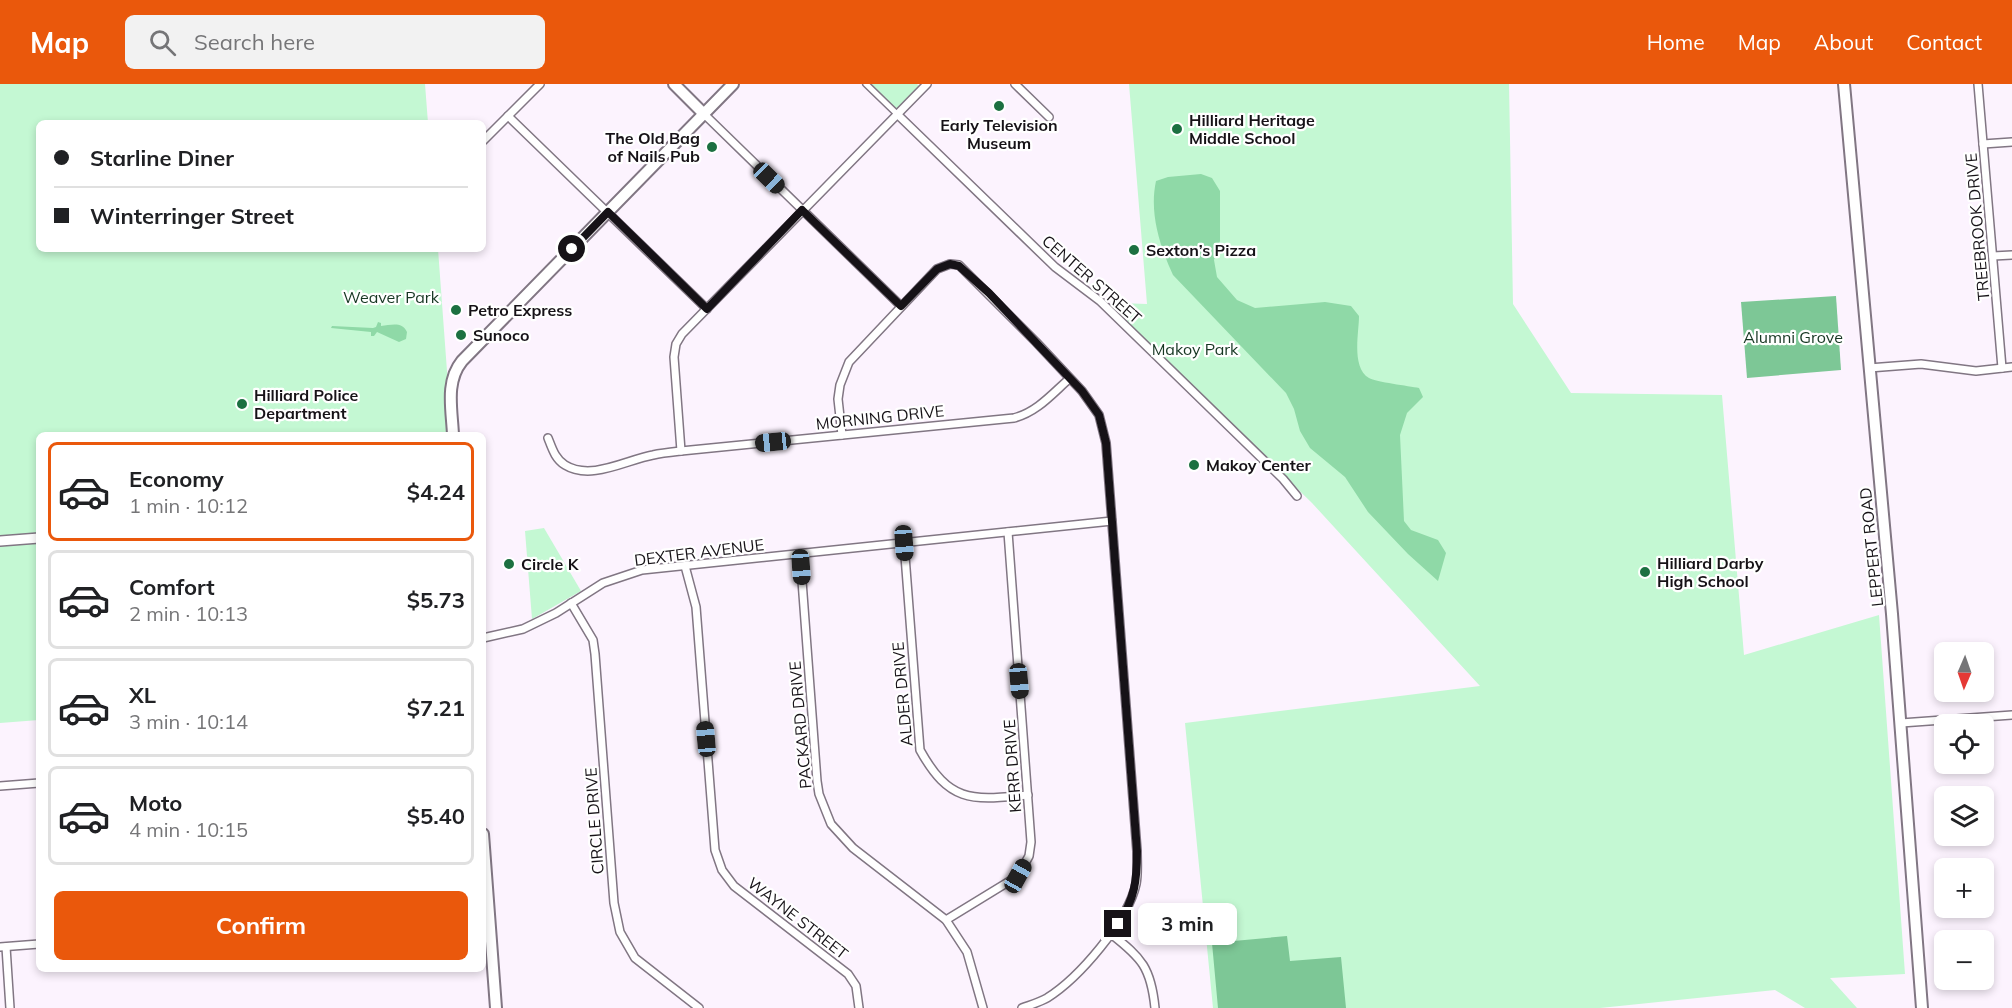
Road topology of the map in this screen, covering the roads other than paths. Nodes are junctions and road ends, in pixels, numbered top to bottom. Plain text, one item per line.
1 (540, 84) edge
2 (674, 84) edge
3 (733, 84) edge
4 (866, 84) edge
5 (927, 84) edge
6 (1016, 84) edge
7 (1844, 84) edge
8 (1978, 84) edge
9 (704, 114) junction
10 (897, 114) junction
11 (508, 116) junction
12 (1049, 117) dead end
13 (486, 138) edge
14 (2012, 142) edge
15 (1983, 144) junction
16 (802, 210) junction
17 (608, 212) junction
18 (2012, 255) edge
19 (1993, 256) junction
20 (901, 306) junction
21 (707, 309) junction
22 (2012, 367) edge
23 (1869, 368) junction
24 (2002, 368) junction
25 (1070, 379) junction
26 (453, 432) edge
27 (842, 435) junction
28 (548, 438) dead end
29 (681, 451) junction
30 (1297, 496) dead end
31 (1112, 521) junction
32 (1008, 532) junction
33 (36, 538) edge
34 (0, 541) edge
35 (904, 543) junction
36 (800, 554) junction
37 (685, 566) junction
38 (571, 603) junction
39 (486, 637) edge
40 (2012, 715) edge
41 (1901, 723) junction
42 (36, 783) edge
43 (0, 786) edge
44 (1028, 795) junction
45 (486, 879) edge
46 (946, 920) junction
47 (1111, 934) junction
48 (36, 944) edge
49 (3, 947) edge
50 (10, 1008) edge
51 (496, 1008) edge
52 (699, 1008) edge
53 (859, 1008) edge
54 (983, 1008) edge
55 (1022, 1008) edge
56 (1155, 1008) edge
57 (1922, 1008) edge

1 - 11 street
2 - 9 main road
3 - 9 main road
4 - 10 street, CENTER STREET
5 - 10 street
6 - 12 street
7 - 23 main road, LEPPERT ROAD
8 - 15 street, TREEBROOK DRIVE
9 - 16 street
9 - 17 main road
10 - 16 street
10 - 30 street, CENTER STREET
11 - 13 street
11 - 17 street
14 - 15 street
15 - 19 street, TREEBROOK DRIVE
16 - 20 street
16 - 21 street
17 - 21 street
17 - 26 main road
18 - 19 street
19 - 24 street, TREEBROOK DRIVE
20 - 25 street
20 - 27 street
21 - 29 street
22 - 24 street
23 - 24 street
23 - 41 main road, LEPPERT ROAD
25 - 27 street, MORNING DRIVE
25 - 31 street
27 - 29 street, MORNING DRIVE
28 - 29 street, MORNING DRIVE
31 - 32 street, DEXTER AVENUE
31 - 47 street
32 - 35 street, DEXTER AVENUE
32 - 44 street, KERR DRIVE
33 - 34 street
35 - 36 street, DEXTER AVENUE
35 - 44 street, ALDER DRIVE
36 - 37 street, DEXTER AVENUE
36 - 46 street, PACKARD DRIVE
37 - 38 street, DEXTER AVENUE
37 - 53 street, WAYNE STREET
38 - 39 street, DEXTER AVENUE
38 - 52 street, CIRCLE DRIVE
40 - 41 street
41 - 57 main road, LEPPERT ROAD
42 - 43 street
44 - 46 street, KERR DRIVE
45 - 51 main road
46 - 54 street, PACKARD DRIVE
47 - 55 street
47 - 56 street
48 - 49 street
49 - 50 street

